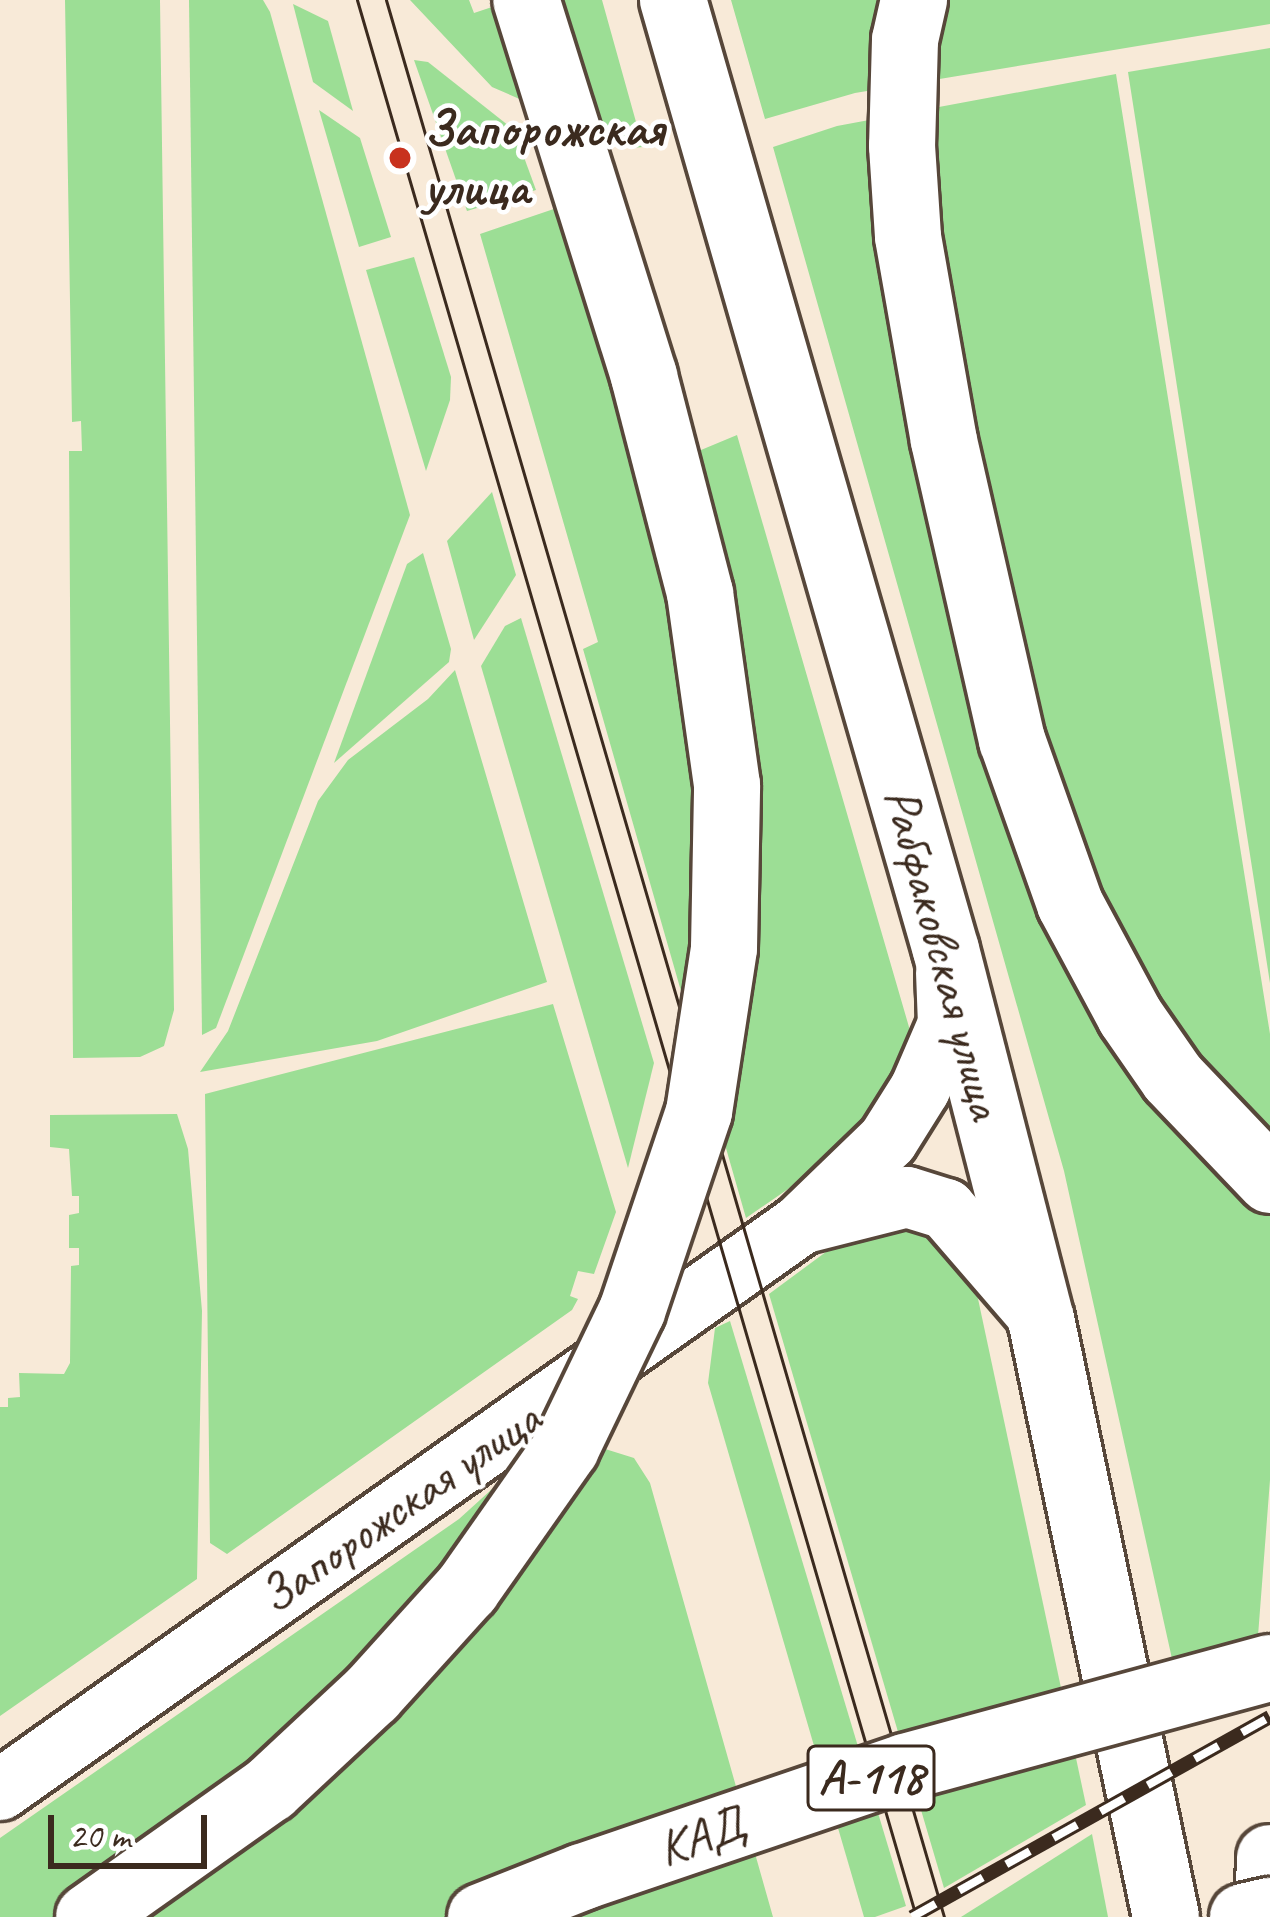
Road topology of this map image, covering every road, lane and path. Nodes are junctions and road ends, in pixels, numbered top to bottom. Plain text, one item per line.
1 (526, 0) edge
2 (673, 0) edge
3 (914, 0) edge
4 (959, 0) edge
5 (902, 146) junction
6 (946, 950) junction
7 (1270, 1180) edge
8 (800, 1225) junction
9 (1041, 1319) junction
10 (1270, 1668) edge
11 (0, 1790) edge
12 (1270, 1858) edge
13 (1269, 1914) edge
14 (89, 1917) edge
15 (482, 1917) edge
16 (1166, 1917) edge
17 (1243, 1917) edge

1 - 14 main road, bridge
2 - 6 main road, Рабфаковская улица
3 - 5 main road
4 - 5 main road
5 - 7 main road
6 - 8 street
6 - 9 main road, Рабфаковская улица
8 - 9 street
8 - 11 street, Запорожская улица
9 - 16 main road, Рабфаковская улица
10 - 15 main road, КАД / А-118, bridge
12 - 13 main road
13 - 17 main road, bridge

